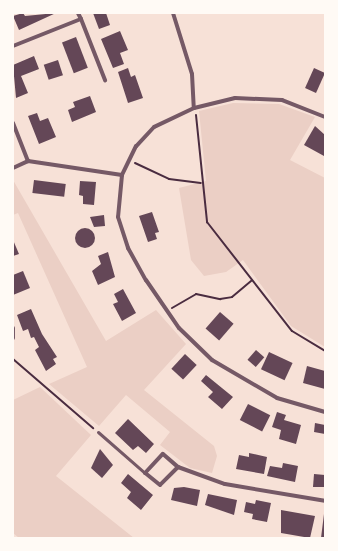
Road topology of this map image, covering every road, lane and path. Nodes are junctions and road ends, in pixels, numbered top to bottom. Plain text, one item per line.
1 (78, 13) edge
2 (173, 13) edge
3 (80, 18) junction
4 (13, 46) edge
5 (105, 80) dead end
6 (194, 108) junction
7 (325, 117) edge
8 (13, 123) edge
9 (28, 161) junction
10 (128, 161) junction
11 (13, 168) edge
12 (122, 175) junction
13 (201, 183) junction
14 (252, 280) junction
15 (168, 312) junction
16 (13, 328) edge
17 (13, 338) edge
18 (325, 351) edge
19 (13, 360) edge
20 (325, 412) edge
21 (98, 432) joint
22 (178, 467) junction
23 (145, 473) junction
24 (325, 501) edge

1 - 3 street
2 - 6 street
3 - 4 street
3 - 5 street
6 - 7 street
6 - 10 street
6 - 13 path
8 - 9 street
9 - 11 street
9 - 12 street
10 - 12 street
10 - 13 path
12 - 15 street
13 - 14 path
14 - 15 path
14 - 18 path
15 - 20 street
16 - 17 street
19 - 21 path
21 - 23 lane
22 - 23 street
22 - 23 street
22 - 24 street

